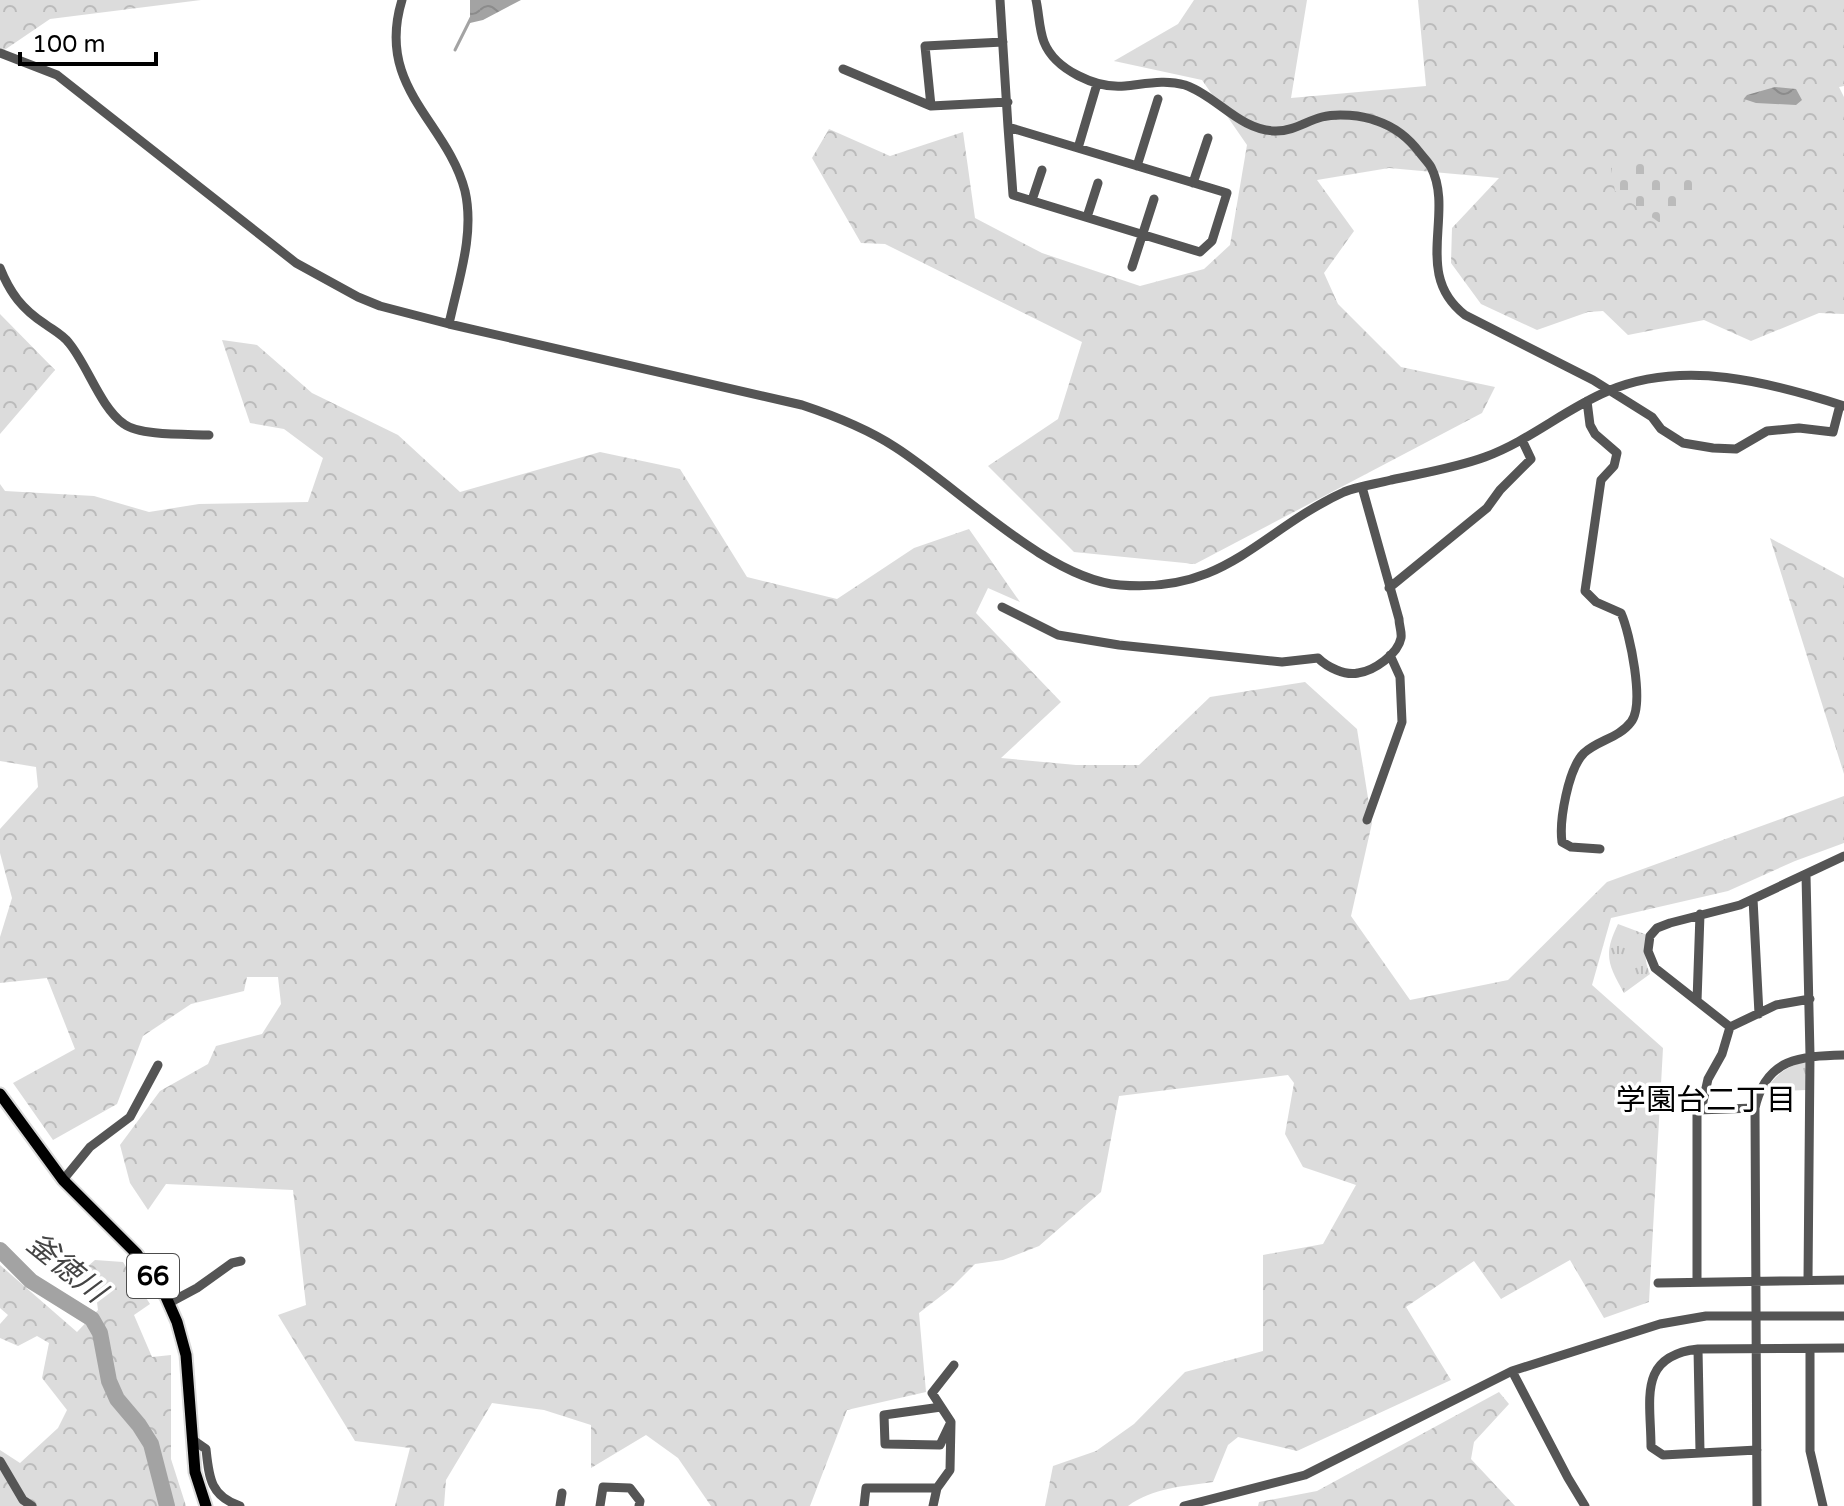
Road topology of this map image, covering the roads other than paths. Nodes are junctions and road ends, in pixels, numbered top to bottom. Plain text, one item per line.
1 (402, 0) edge
2 (1000, 0) edge
3 (1036, 0) edge
4 (1003, 42) junction
5 (0, 53) edge
6 (843, 69) dead end
7 (1097, 84) junction
8 (1158, 99) dead end
9 (1008, 102) junction
10 (931, 106) junction
11 (1008, 127) junction
12 (1208, 138) dead end
13 (1078, 148) junction
14 (1137, 166) junction
15 (1042, 170) dead end
16 (1098, 183) dead end
17 (1193, 183) junction
18 (1154, 199) dead end
19 (1032, 200) junction
20 (1087, 217) junction
21 (1144, 234) junction
22 (1132, 267) dead end
23 (0, 268) edge
24 (449, 324) junction
25 (1609, 390) junction
26 (1587, 401) junction
27 (1842, 405) edge
28 (209, 435) dead end
29 (1522, 440) junction
30 (1362, 487) junction
31 (1389, 588) junction
32 (1002, 607) dead end
33 (1390, 655) junction
34 (1367, 820) dead end
35 (1600, 849) dead end
36 (1844, 856) edge
37 (1806, 875) junction
38 (1753, 899) junction
39 (1700, 914) junction
40 (1810, 999) junction
41 (1697, 1001) junction
42 (1759, 1014) junction
43 (1730, 1027) junction
44 (1810, 1055) junction
45 (1844, 1055) edge
46 (158, 1065) dead end
47 (0, 1094) edge
48 (1755, 1108) junction
49 (1697, 1110) junction
50 (63, 1180) junction
51 (241, 1261) dead end
52 (1808, 1280) junction
53 (1844, 1280) edge
54 (1697, 1281) junction
55 (1756, 1281) junction
56 (1658, 1283) dead end
57 (169, 1303) junction
58 (1756, 1316) junction
59 (1844, 1316) edge
60 (1844, 1348) edge
61 (1698, 1349) junction
62 (1810, 1349) junction
63 (1756, 1350) junction
64 (954, 1365) dead end
65 (1512, 1371) junction
66 (941, 1407) junction
67 (951, 1422) junction
68 (193, 1440) junction
69 (1757, 1450) junction
70 (1700, 1452) junction
71 (0, 1461) edge
72 (937, 1488) junction
73 (562, 1493) dead end
74 (32, 1506) edge
75 (206, 1506) edge
76 (240, 1506) edge
77 (560, 1506) edge
78 (600, 1506) edge
79 (639, 1506) edge
80 (864, 1506) edge
81 (933, 1506) edge
82 (1184, 1506) edge
83 (1585, 1506) edge
84 (1757, 1506) edge
85 (1823, 1506) edge

1 - 24 street
2 - 4 street
3 - 7 street
4 - 9 street
4 - 10 street
5 - 24 street
6 - 10 street
7 - 13 street
7 - 25 street
8 - 14 street
9 - 10 street
9 - 11 street
11 - 13 street
11 - 19 street
12 - 17 street
13 - 14 street
14 - 17 street
15 - 19 street
16 - 20 street
17 - 21 street
18 - 21 street
19 - 20 street
20 - 21 street
21 - 22 street
23 - 28 street
24 - 30 street
25 - 26 street
25 - 27 street
25 - 27 street
26 - 29 street
26 - 35 street
29 - 30 street
29 - 31 street
30 - 31 street
31 - 33 street
32 - 33 street
33 - 34 street
36 - 37 street
37 - 38 street
37 - 40 street
38 - 39 street
38 - 42 street
39 - 41 street
39 - 41 street
40 - 42 street
40 - 44 street
41 - 43 street
42 - 43 street
43 - 49 street
44 - 45 street
44 - 48 street
44 - 52 street
46 - 50 street
47 - 50 main road, 66
48 - 49 street
48 - 55 street
49 - 54 street
50 - 57 main road, 66
51 - 57 street
52 - 53 street
52 - 55 street
54 - 55 street
54 - 56 street
55 - 58 street
57 - 68 main road, 66
58 - 59 street
58 - 63 street
58 - 65 street
60 - 62 street
61 - 63 street
61 - 70 street
61 - 70 street
62 - 63 street
62 - 85 street
63 - 69 street
64 - 66 street
65 - 82 street
65 - 83 street
66 - 67 street
66 - 67 street
67 - 72 street
68 - 75 main road, 66
68 - 76 street
69 - 70 street
69 - 84 street
71 - 74 street
72 - 80 street
72 - 81 street
73 - 77 street
78 - 79 street

